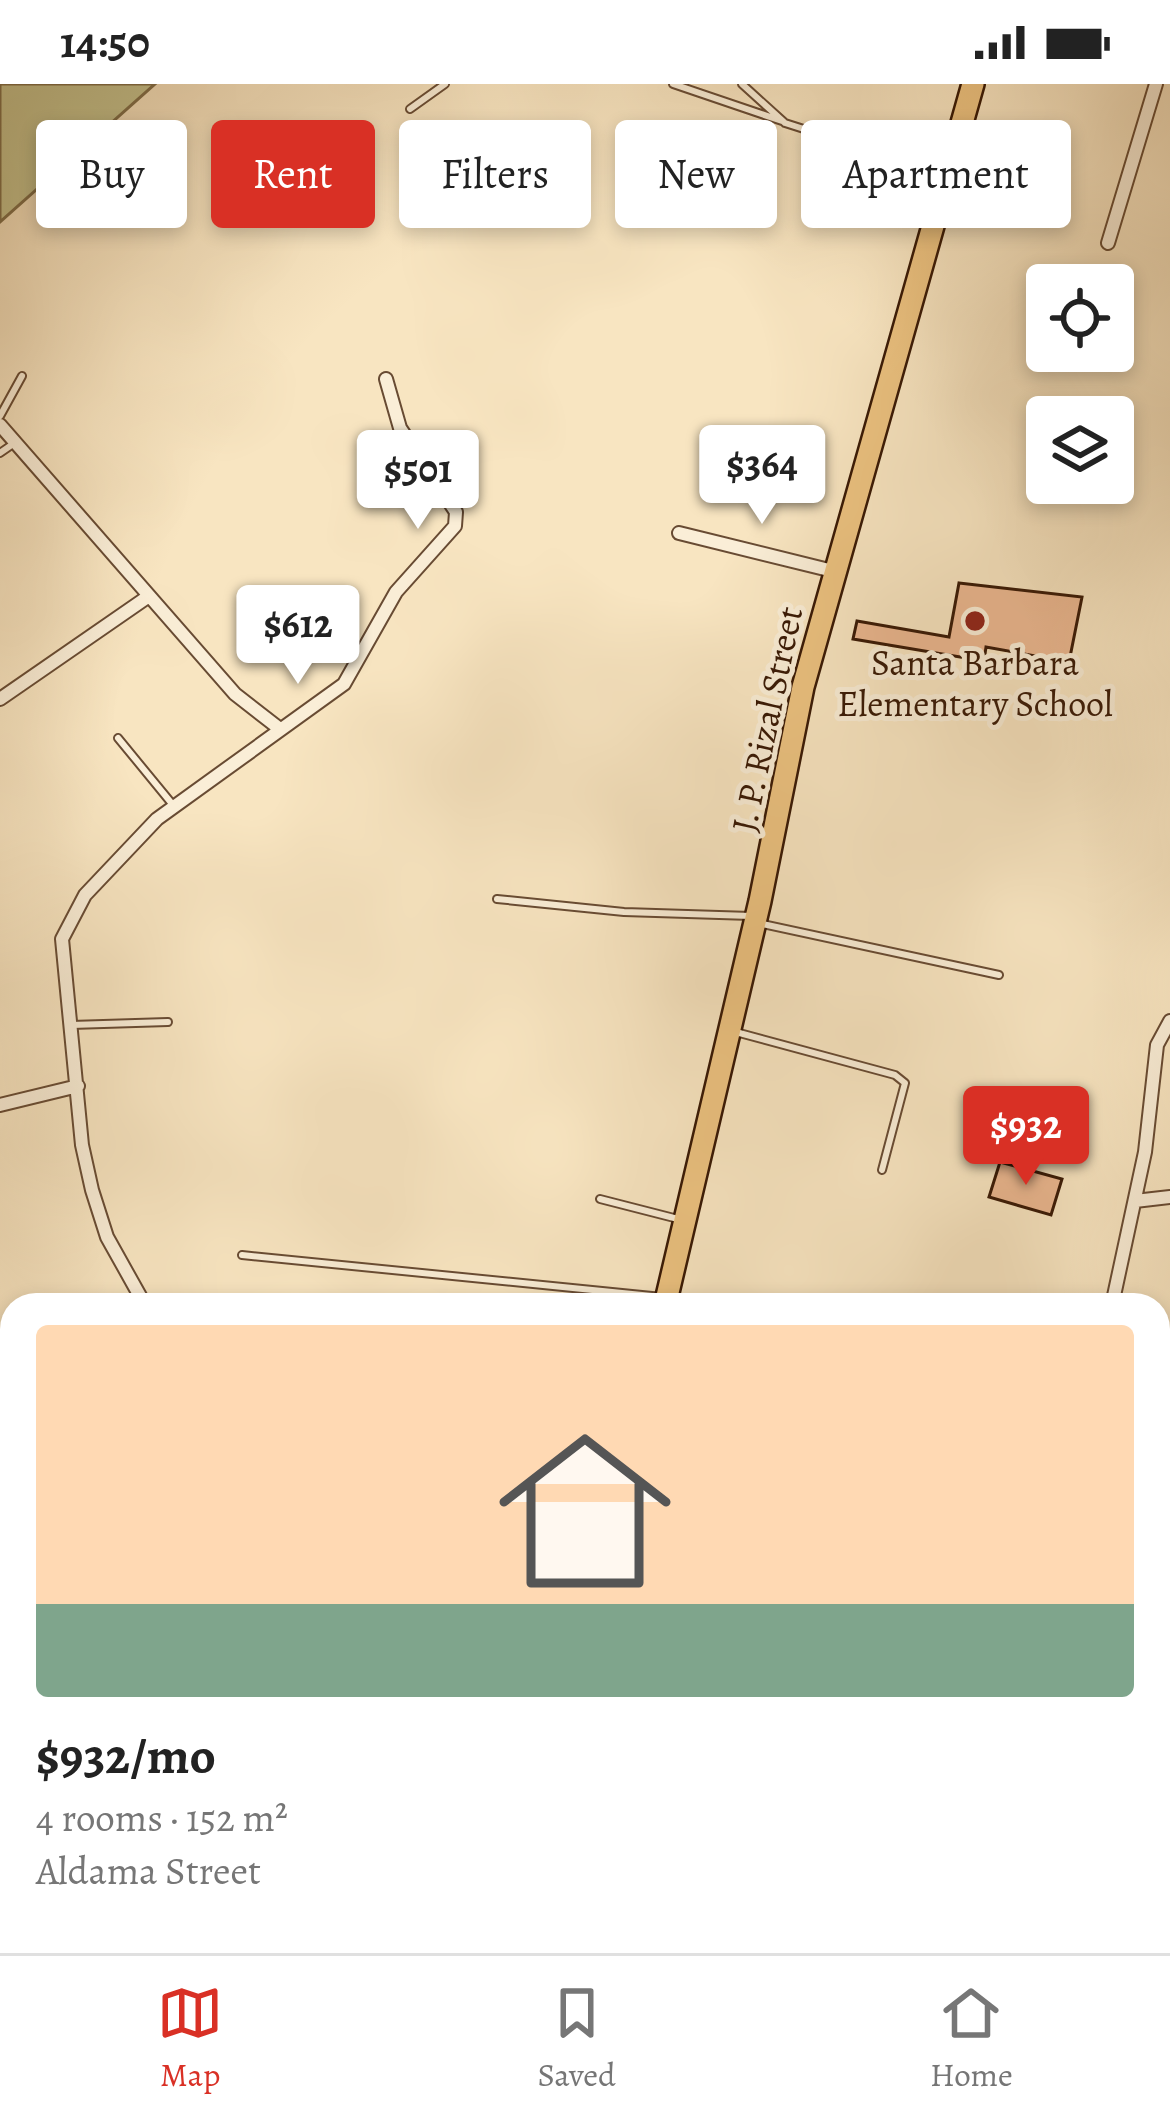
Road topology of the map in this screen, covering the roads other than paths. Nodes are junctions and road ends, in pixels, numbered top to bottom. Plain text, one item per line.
1 (445, 84) edge
2 (673, 84) edge
3 (742, 84) edge
4 (973, 84) edge
5 (1156, 84) edge
6 (410, 109) dead end
7 (963, 120) edge
8 (785, 123) junction
9 (801, 128) edge
10 (933, 228) edge
11 (1108, 243) dead end
12 (22, 376) dead end
13 (386, 379) dead end
14 (0, 416) edge
15 (0, 425) edge
16 (14, 444) junction
17 (0, 453) edge
18 (679, 533) dead end
19 (833, 571) junction
20 (149, 596) junction
21 (0, 699) edge
22 (280, 730) junction
23 (118, 738) dead end
24 (175, 807) junction
25 (497, 899) dead end
26 (756, 919) junction
27 (999, 975) dead end
28 (1170, 1021) edge
29 (168, 1022) dead end
30 (71, 1025) junction
31 (728, 1030) junction
32 (1164, 1045) edge
33 (78, 1086) junction
34 (0, 1105) edge
35 (882, 1170) dead end
36 (1170, 1197) edge
37 (600, 1199) dead end
38 (1135, 1202) junction
39 (684, 1220) junction
40 (242, 1255) dead end
41 (138, 1293) edge
42 (591, 1293) edge
43 (667, 1293) edge
44 (1115, 1293) edge

1 - 6 lane
2 - 8 lane
3 - 8 lane
4 - 7 main road, J. P. Rizal Street
5 - 11 street
8 - 9 lane
10 - 19 main road, J. P. Rizal Street
12 - 14 lane
13 - 22 street
15 - 16 street
16 - 17 lane
16 - 20 street
18 - 19 street
19 - 26 main road, J. P. Rizal Street
20 - 21 street
20 - 22 street
22 - 24 street
23 - 24 lane
24 - 30 street
25 - 26 lane
26 - 27 lane
26 - 31 main road, J. P. Rizal Street
28 - 32 street
29 - 30 lane
30 - 33 street
31 - 35 lane
31 - 39 main road, J. P. Rizal Street
32 - 38 street
33 - 34 street
33 - 41 street
36 - 38 street
37 - 39 lane
38 - 44 street
39 - 43 main road, J. P. Rizal Street
40 - 42 lane

